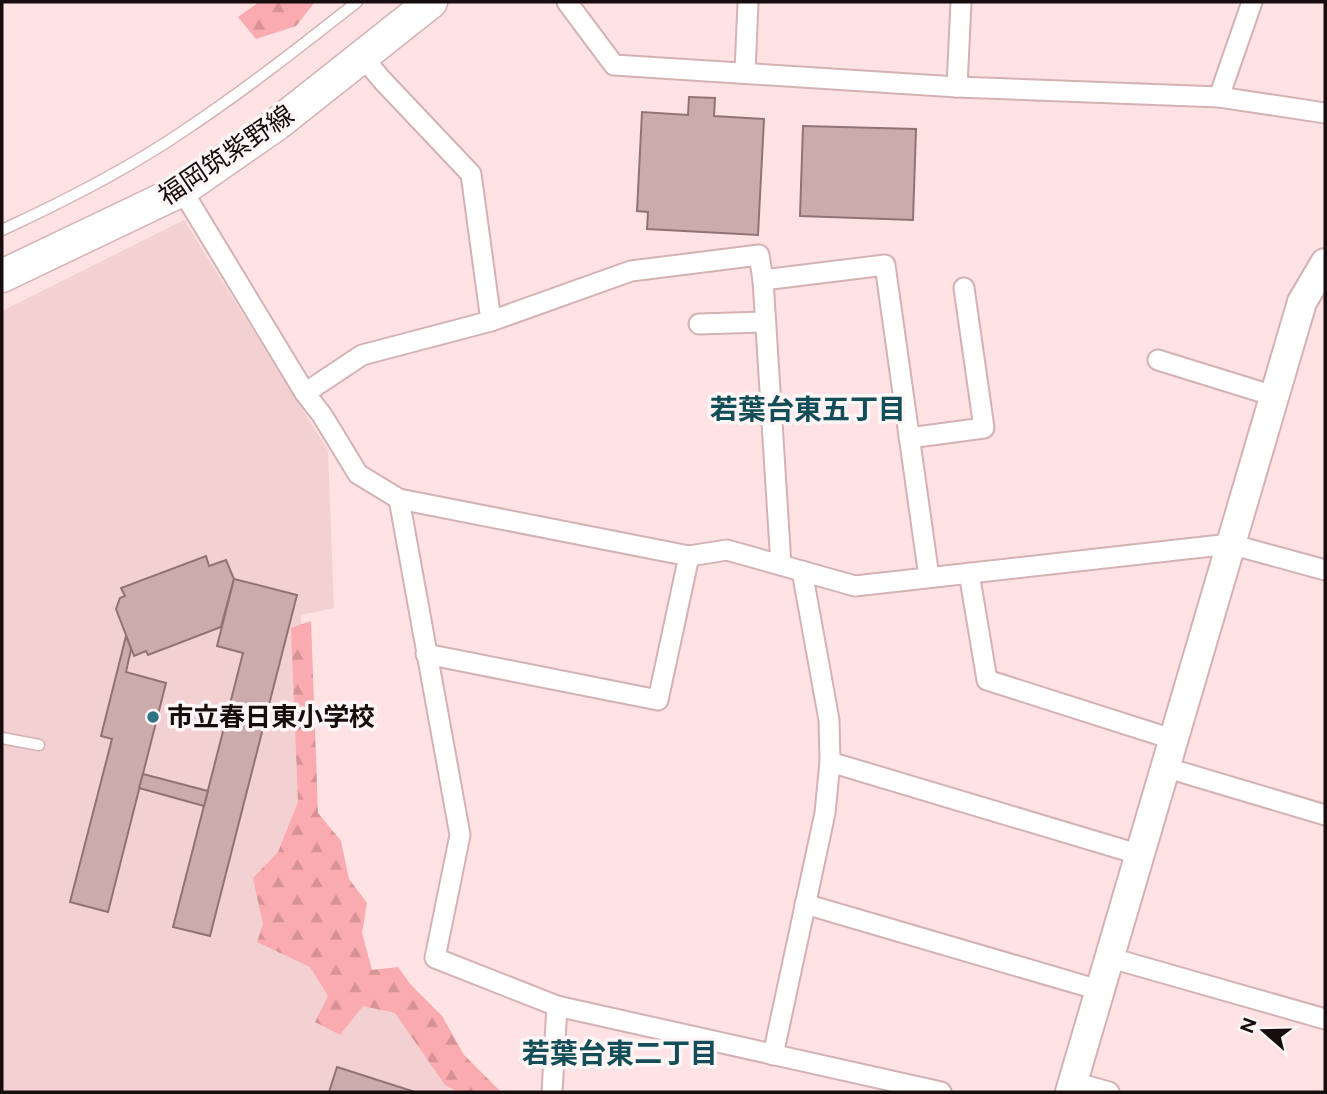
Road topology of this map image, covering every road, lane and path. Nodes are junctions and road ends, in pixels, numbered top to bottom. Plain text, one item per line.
1 (357, 2) edge
2 (431, 2) edge
3 (567, 2) edge
4 (748, 2) edge
5 (961, 2) edge
6 (1252, 2) edge
7 (362, 55) junction
8 (745, 72) junction
9 (957, 87) junction
10 (1219, 97) junction
11 (1325, 112) edge
12 (182, 190) junction
13 (2, 230) edge
14 (1325, 263) edge
15 (2, 276) edge
16 (763, 280) junction
17 (964, 288) dead end
18 (491, 321) junction
19 (765, 322) junction
20 (699, 324) dead end
21 (1158, 360) dead end
22 (305, 393) junction
23 (1274, 396) junction
24 (909, 438) junction
25 (399, 499) junction
26 (1230, 544) junction
27 (689, 556) junction
28 (781, 565) junction
29 (1325, 570) edge
30 (802, 571) junction
31 (969, 573) junction
32 (929, 577) junction
33 (426, 654) junction
34 (2, 738) edge
35 (1172, 739) junction
36 (39, 746) dead end
37 (830, 762) junction
38 (1164, 767) junction
39 (1325, 815) edge
40 (1141, 855) junction
41 (805, 904) junction
42 (1111, 958) junction
43 (1100, 990) junction
44 (557, 1006) junction
45 (1325, 1019) edge
46 (773, 1055) junction
47 (1072, 1087) edge
48 (552, 1092) edge
49 (941, 1092) edge
50 (1109, 1092) edge

1 - 13 lane
2 - 7 main road, 福岡筑紫野線
3 - 8 street
4 - 8 street
5 - 9 street
6 - 10 street
7 - 12 main road, 福岡筑紫野線
7 - 18 street
8 - 9 street
9 - 10 street
10 - 11 street
12 - 15 main road, 福岡筑紫野線
12 - 22 street
14 - 23 street
16 - 18 street
16 - 19 street
16 - 24 street
17 - 24 street
18 - 22 street
19 - 20 street
19 - 28 street
21 - 23 street
22 - 25 street
23 - 26 street
24 - 32 street
25 - 27 street
25 - 33 street
26 - 29 street
26 - 31 street
26 - 35 street
27 - 28 street
27 - 33 street
28 - 30 street
30 - 32 street
30 - 37 street
31 - 32 street
31 - 35 street
33 - 44 street
34 - 36 lane
35 - 38 street
37 - 40 street
37 - 41 street
38 - 39 street
38 - 40 street
40 - 42 street
41 - 43 street
41 - 46 street
42 - 43 street
42 - 45 street
43 - 47 street
44 - 46 street
44 - 48 street
46 - 49 street
47 - 50 street

